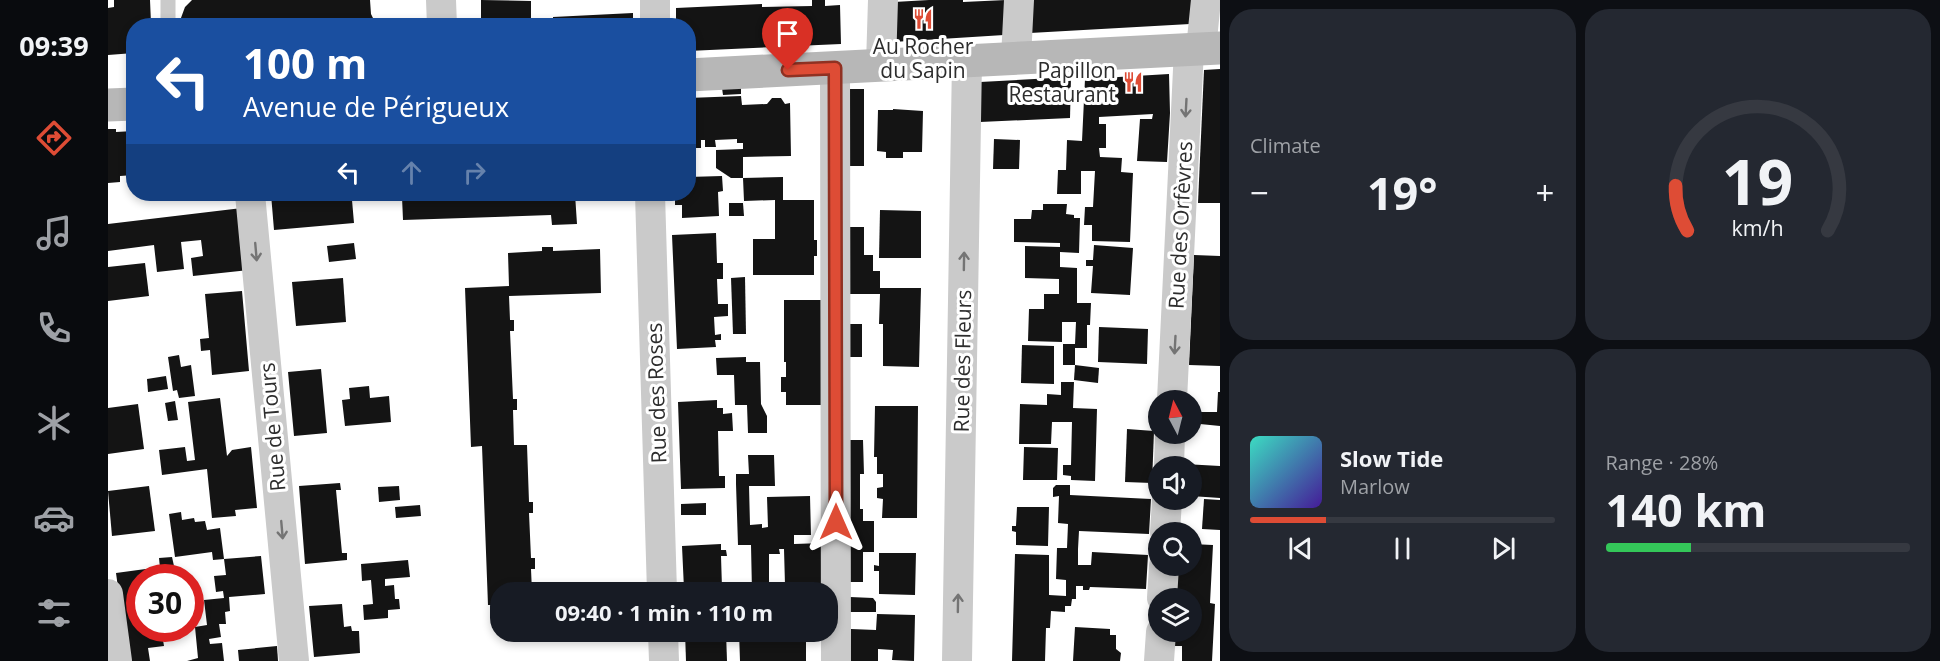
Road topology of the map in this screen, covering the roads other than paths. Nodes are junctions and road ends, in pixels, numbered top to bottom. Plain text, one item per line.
1 (168, 0) edge
2 (441, 0) edge
3 (655, 0) edge
4 (883, 0) edge
5 (1019, 0) edge
6 (1206, 0) edge
7 (168, 18) edge
8 (442, 18) edge
9 (655, 18) edge
10 (1203, 49) edge
11 (1016, 58) junction
12 (967, 61) junction
13 (881, 65) junction
14 (835, 68) junction
15 (696, 75) edge
16 (126, 104) edge
17 (108, 105) edge
18 (251, 201) edge
19 (650, 201) edge
20 (1173, 390) edge
21 (662, 582) edge
22 (108, 594) edge
23 (663, 642) edge
24 (1160, 642) edge
25 (117, 661) edge
26 (294, 661) edge
27 (664, 661) edge
28 (836, 661) edge
29 (957, 661) edge
30 (1159, 661) edge

1 - 7 lane
2 - 8 street
3 - 9 street
4 - 13 street
5 - 11 street
6 - 10 street, Rue des Orfèvres
10 - 11 street
10 -> 20 street, Rue des Orfèvres
11 - 12 street
12 - 13 street
29 -> 12 street, Rue des Fleurs
13 - 14 street
14 - 15 street
14 - 28 street
16 - 17 street
18 -> 26 street, Rue de Tours
19 - 21 street, Rue des Roses
22 - 25 street
23 - 27 street
24 - 30 street

